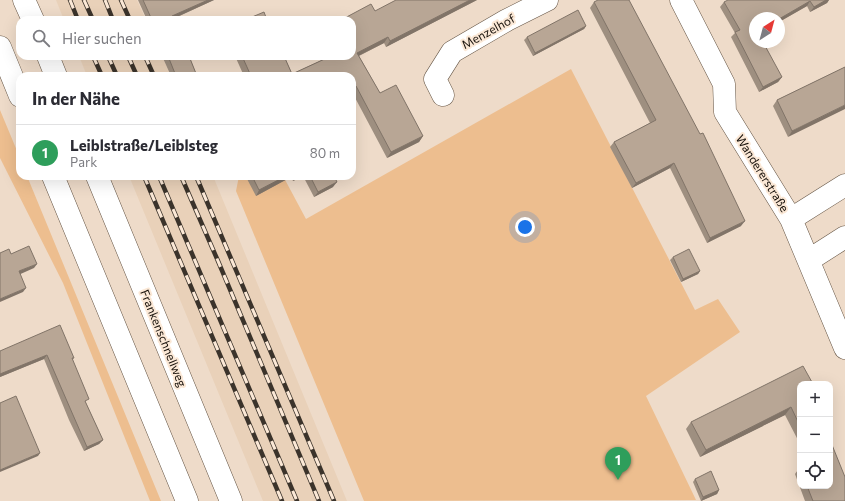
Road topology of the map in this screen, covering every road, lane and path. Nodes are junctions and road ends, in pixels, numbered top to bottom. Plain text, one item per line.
1 (24, 0) edge
2 (547, 0) edge
3 (681, 0) edge
4 (31, 16) edge
5 (0, 47) edge
6 (50, 60) edge
7 (54, 72) edge
8 (16, 86) edge
9 (443, 95) dead end
10 (55, 180) edge
11 (99, 180) edge
12 (845, 185) edge
13 (791, 219) junction
14 (845, 237) edge
15 (809, 260) junction
16 (845, 348) edge
17 (187, 501) edge
18 (231, 501) edge

1 - 4 main road
2 - 9 main road, Menzelhof
3 - 13 main road, Wandererstraße
5 - 8 main road
6 - 7 main road
10 - 17 main road
11 - 18 main road, Frankenschnellweg
12 - 13 main road
13 - 15 main road, Wandererstraße
14 - 15 main road
15 - 16 main road, Wandererstraße

